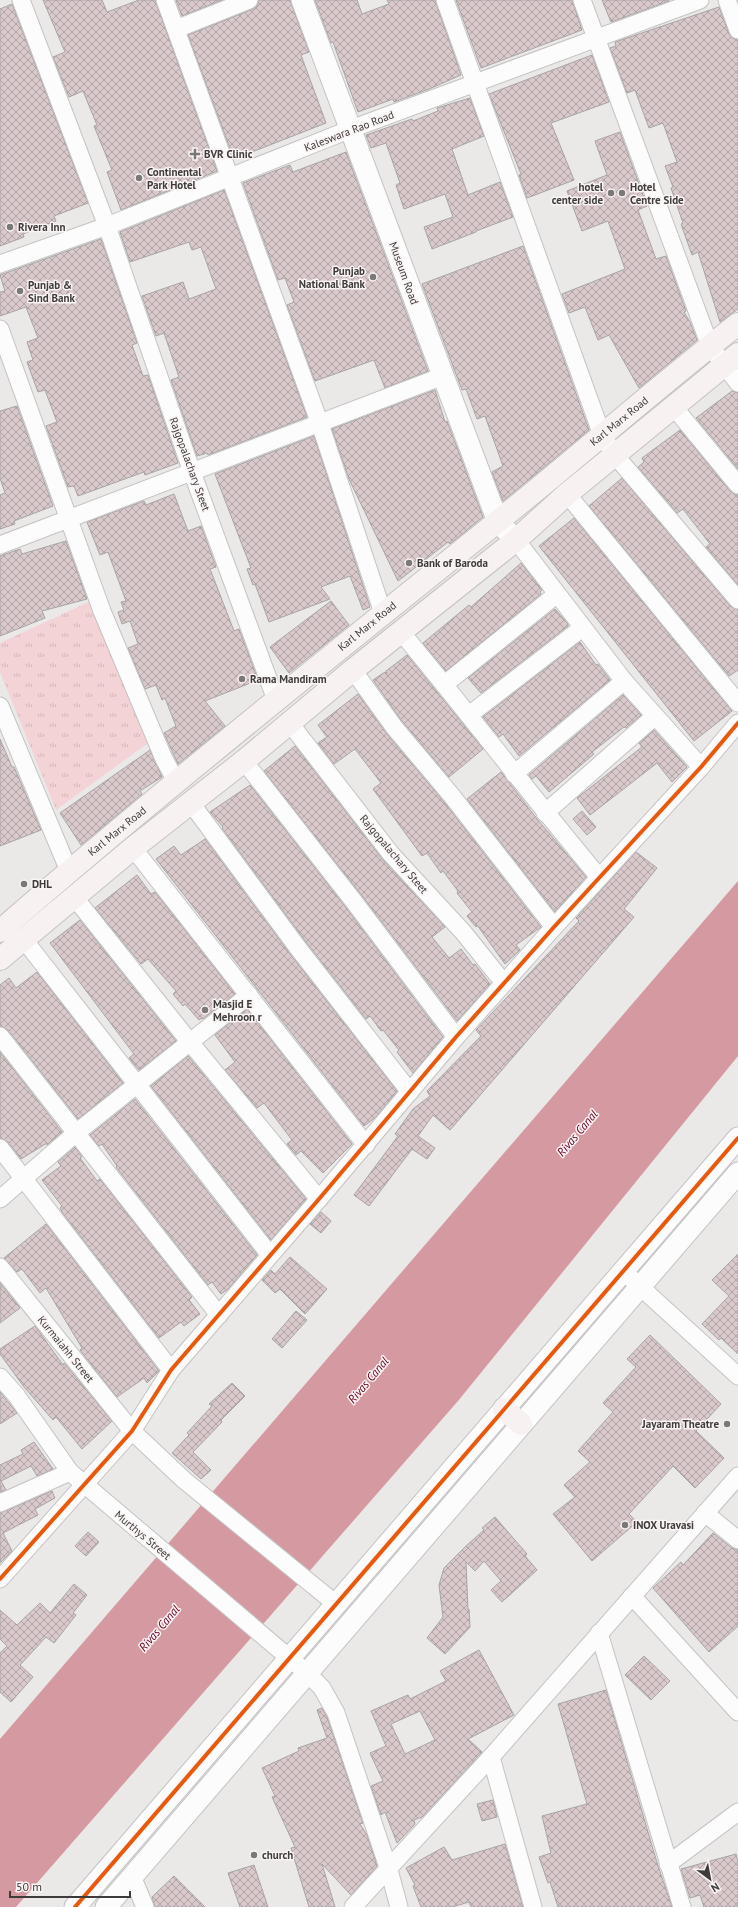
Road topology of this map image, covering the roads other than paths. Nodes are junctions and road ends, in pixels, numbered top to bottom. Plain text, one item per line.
1 (21, 0) edge
2 (165, 0) edge
3 (249, 0) edge
4 (302, 0) edge
5 (445, 0) edge
6 (582, 0) edge
7 (700, 0) edge
8 (727, 0) edge
9 (176, 29) junction
10 (738, 30) edge
11 (595, 38) junction
12 (476, 84) junction
13 (351, 129) junction
14 (230, 177) junction
15 (107, 226) junction
16 (0, 264) edge
17 (738, 324) edge
18 (0, 329) edge
19 (710, 346) junction
20 (731, 359) edge
21 (442, 376) junction
22 (738, 383) edge
23 (673, 406) junction
24 (320, 424) junction
25 (602, 435) junction
26 (614, 454) junction
27 (192, 472) junction
28 (738, 485) edge
29 (567, 494) junction
30 (68, 520) junction
31 (498, 522) junction
32 (516, 540) junction
33 (0, 545) edge
34 (557, 594) junction
35 (738, 600) edge
36 (383, 613) junction
37 (582, 628) junction
38 (401, 632) junction
39 (353, 670) junction
40 (624, 681) junction
41 (445, 684) junction
42 (276, 700) junction
43 (738, 703) edge
44 (0, 706) edge
45 (469, 715) junction
46 (654, 717) junction
47 (289, 722) junction
48 (738, 723) edge
49 (244, 761) junction
50 (701, 768) junction
51 (514, 774) junction
52 (177, 783) junction
53 (191, 803) junction
54 (545, 813) junction
55 (133, 848) junction
56 (69, 871) junction
57 (599, 877) junction
58 (75, 898) junction
59 (554, 927) junction
60 (0, 931) edge
61 (24, 940) junction
62 (0, 959) edge
63 (504, 983) junction
64 (249, 995) junction
65 (0, 1036) edge
66 (456, 1037) junction
67 (189, 1041) junction
68 (137, 1084) junction
69 (410, 1092) junction
70 (76, 1133) junction
71 (738, 1138) edge
72 (366, 1145) junction
73 (0, 1148) edge
74 (738, 1172) edge
75 (22, 1178) junction
76 (0, 1199) edge
77 (319, 1199) junction
78 (270, 1256) junction
79 (0, 1267) edge
80 (623, 1271) junction
81 (640, 1286) junction
82 (219, 1315) junction
83 (171, 1370) junction
84 (738, 1376) edge
85 (3, 1385) edge
86 (504, 1409) junction
87 (521, 1424) junction
88 (132, 1431) junction
89 (70, 1472) junction
90 (738, 1476) edge
91 (86, 1486) junction
92 (0, 1503) edge
93 (705, 1513) junction
94 (738, 1540) edge
95 (0, 1579) edge
96 (632, 1596) junction
97 (331, 1600) junction
98 (599, 1633) junction
99 (289, 1657) junction
100 (307, 1673) junction
101 (738, 1712) edge
102 (491, 1757) junction
103 (738, 1812) edge
104 (668, 1864) junction
105 (389, 1870) junction
106 (132, 1876) junction
107 (75, 1907) edge
108 (106, 1907) edge
109 (145, 1907) edge
110 (353, 1907) edge
111 (399, 1907) edge
112 (533, 1907) edge
113 (682, 1907) edge

1 - 15 street, Rajgopalachary Steet
2 - 9 street
3 - 9 street
4 - 13 street, Museum Road
5 - 12 street
6 - 11 street
7 - 11 street, Kaleswara Rao Road
8 - 10 street
9 - 14 street
11 - 12 street, Kaleswara Rao Road
11 - 19 street
12 - 13 street, Kaleswara Rao Road
12 - 25 street
13 - 14 street, Kaleswara Rao Road
13 - 21 street, Museum Road
14 - 15 street, Kaleswara Rao Road
14 - 24 street
15 - 16 street, Kaleswara Rao Road
15 - 27 street, Rajgopalachary Steet
17 - 19 main road, Karl Marx Road
18 - 30 street
19 - 20 street
19 - 25 main road, Karl Marx Road
20 - 22 street
20 - 23 main road, Karl Marx Road
21 - 24 street
21 - 31 street, Museum Road
23 - 26 main road, Karl Marx Road
23 - 28 street
24 - 27 street
24 - 36 street
25 - 26 street
25 - 31 main road, Karl Marx Road
26 - 29 main road, Karl Marx Road
26 - 35 street
27 - 30 street
27 - 42 street, Rajgopalachary Steet
29 - 32 main road, Karl Marx Road
29 - 43 street
30 - 33 street
30 - 52 street
31 - 32 street, Museum Road
31 - 36 main road, Karl Marx Road
32 - 34 street
32 - 38 main road, Karl Marx Road
34 - 37 street
34 - 41 street
36 - 42 main road, Karl Marx Road
37 - 40 street
37 - 45 street
38 - 39 main road, Karl Marx Road
38 - 41 street
39 - 47 main road, Karl Marx Road
39 - 59 street
40 - 46 street
40 - 51 street
41 - 45 street
42 - 52 main road, Karl Marx Road
44 - 56 street
45 - 51 street
46 - 50 street
46 - 54 street
47 - 49 main road, Karl Marx Road
47 - 63 street, Rajgopalachary Steet
48 - 50 street
49 - 53 main road, Karl Marx Road
49 - 66 street
50 - 57 street
51 - 54 street
52 - 56 main road, Karl Marx Road
53 - 55 main road, Karl Marx Road
53 - 69 street
54 - 57 street
55 - 58 main road, Karl Marx Road
55 - 64 street
56 - 60 main road, Karl Marx Road
57 - 59 street
58 - 61 main road, Karl Marx Road
58 - 67 street
59 - 63 street
61 - 62 main road, Karl Marx Road
61 - 68 street
63 - 66 street
64 - 67 street
64 - 72 street
65 - 70 street
66 - 69 street
67 - 68 street
67 - 77 street
68 - 70 street
68 - 78 street
69 - 72 street
70 - 75 street
70 - 82 street
71 - 80 street
72 - 77 street
73 - 75 street
74 - 81 street
75 - 76 street
75 - 83 street
77 - 78 street
78 - 82 street
79 - 88 street, Kurmaiahh Street
80 - 81 street
80 - 86 street
81 - 84 street
81 - 87 street
82 - 83 street
83 - 88 street
85 - 89 street, Murthys Street
86 - 87 main road
86 - 97 street
87 - 100 street
88 - 91 street
88 - 97 street, Kurmaiahh Street
89 - 91 street, Murthys Street
89 - 92 street
90 - 93 street
91 - 95 street
91 - 99 street, Murthys Street
93 - 94 street
93 - 96 street
96 - 98 street
96 - 101 street
97 - 99 street
98 - 102 street
98 - 104 street
99 - 100 street, Murthys Street
99 - 107 street
100 - 105 street, Murthys Street
100 - 106 street
102 - 105 street
102 - 112 street
103 - 104 street
104 - 113 street
105 - 110 street
105 - 111 street, Murthys Street
106 - 108 street
106 - 109 street

